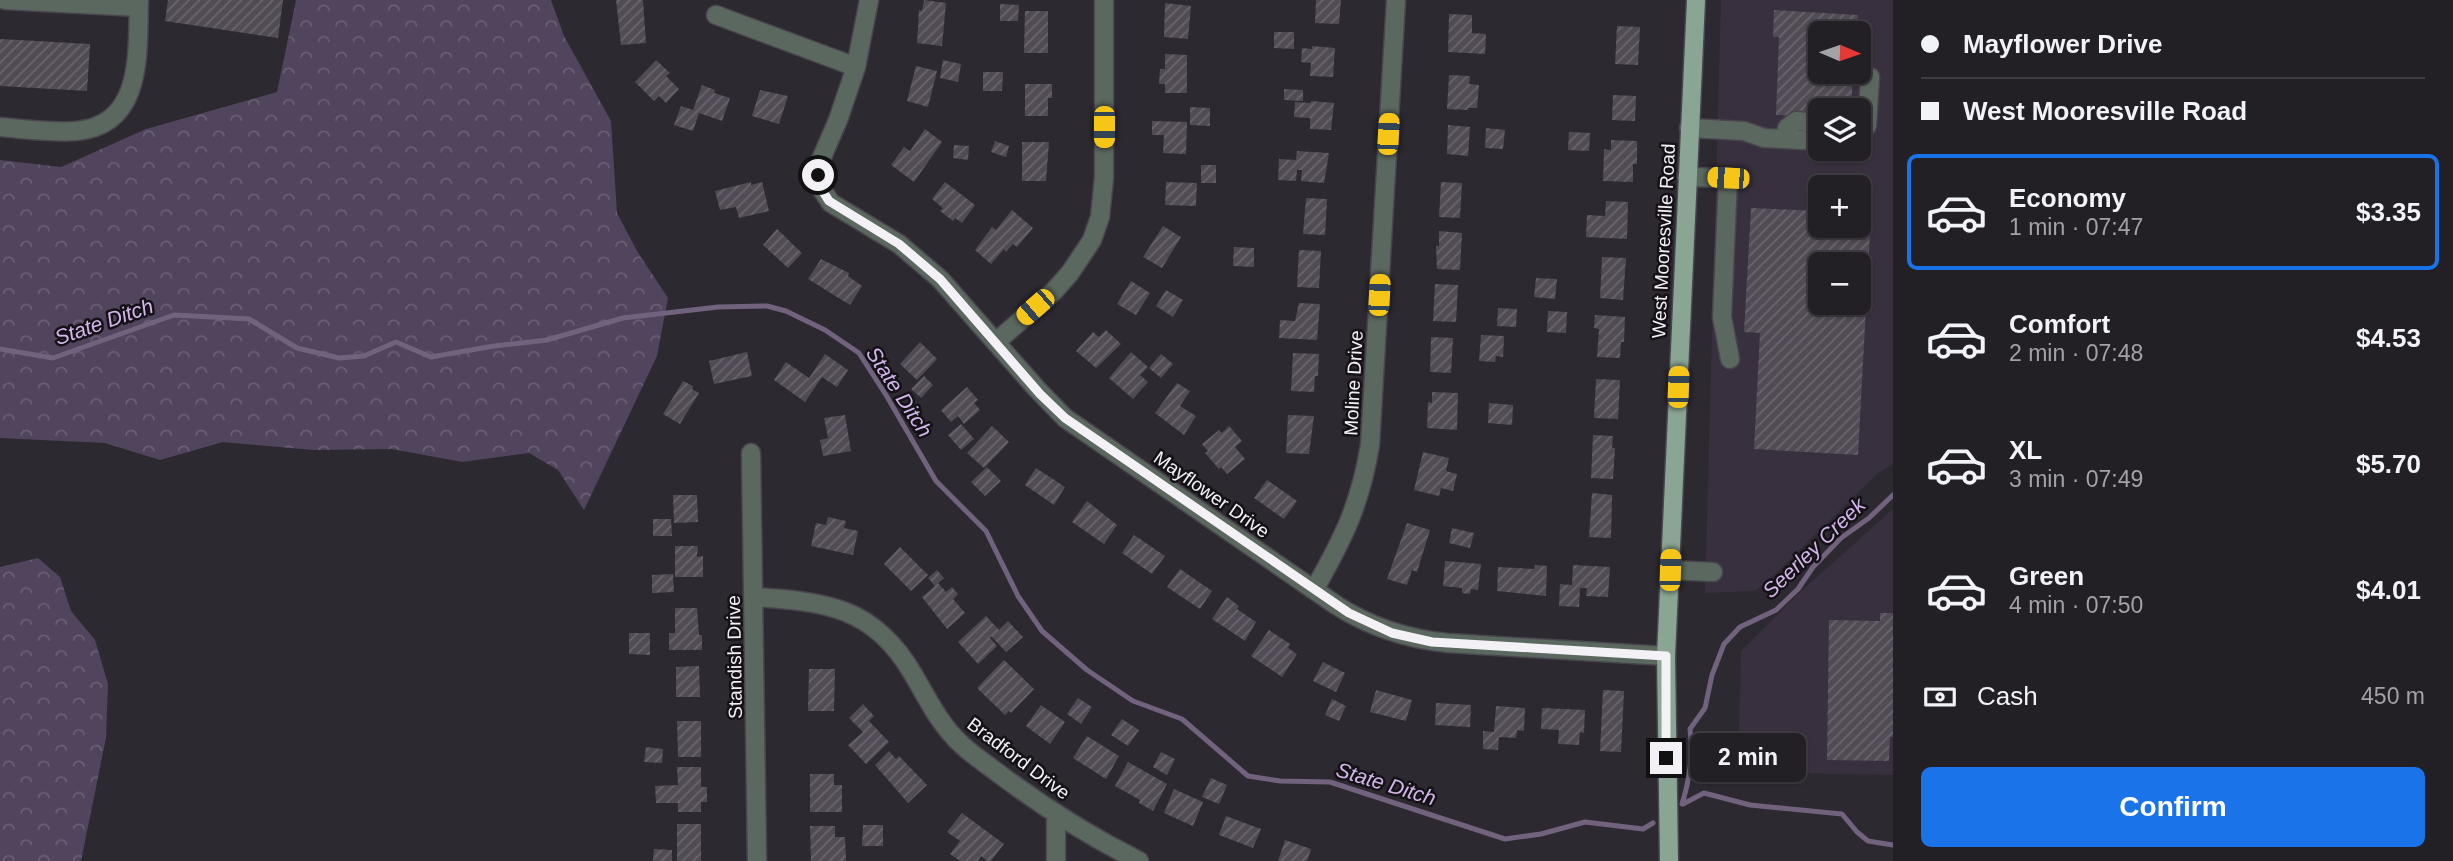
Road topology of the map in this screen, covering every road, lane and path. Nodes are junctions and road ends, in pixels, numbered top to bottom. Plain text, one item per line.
1 (5, 0) edge
2 (869, 0) edge
3 (1104, 0) edge
4 (1396, 0) edge
5 (1696, 0) edge
6 (139, 3) edge
7 (716, 15) dead end
8 (856, 67) junction
9 (1808, 126) edge
10 (0, 127) edge
11 (1689, 128) junction
12 (1744, 131) junction
13 (1808, 132) edge
14 (1687, 177) junction
15 (996, 341) junction
16 (1730, 359) dead end
17 (751, 453) dead end
18 (1670, 570) junction
19 (1713, 572) dead end
20 (1314, 590) junction
21 (754, 597) junction
22 (1666, 656) junction
23 (1056, 813) junction
24 (757, 861) edge
25 (1056, 861) edge
26 (1139, 861) edge
27 (1669, 861) edge

1 - 6 street
2 - 8 street
3 - 15 street
4 - 20 street, Moline Drive
5 - 11 main road, West Mooresville Road
6 - 10 street
7 - 8 street
8 - 15 street, Mayflower Drive
9 - 12 street
11 - 12 street
11 - 14 main road, West Mooresville Road
12 - 13 street
14 - 16 street
14 - 18 main road, West Mooresville Road
15 - 20 street, Mayflower Drive
17 - 21 street, Standish Drive
18 - 19 street
18 - 22 main road, West Mooresville Road
20 - 22 street, Mayflower Drive
21 - 23 street, Bradford Drive
21 - 24 street, Standish Drive
22 - 27 main road, West Mooresville Road
23 - 25 street
23 - 26 street, Bradford Drive

